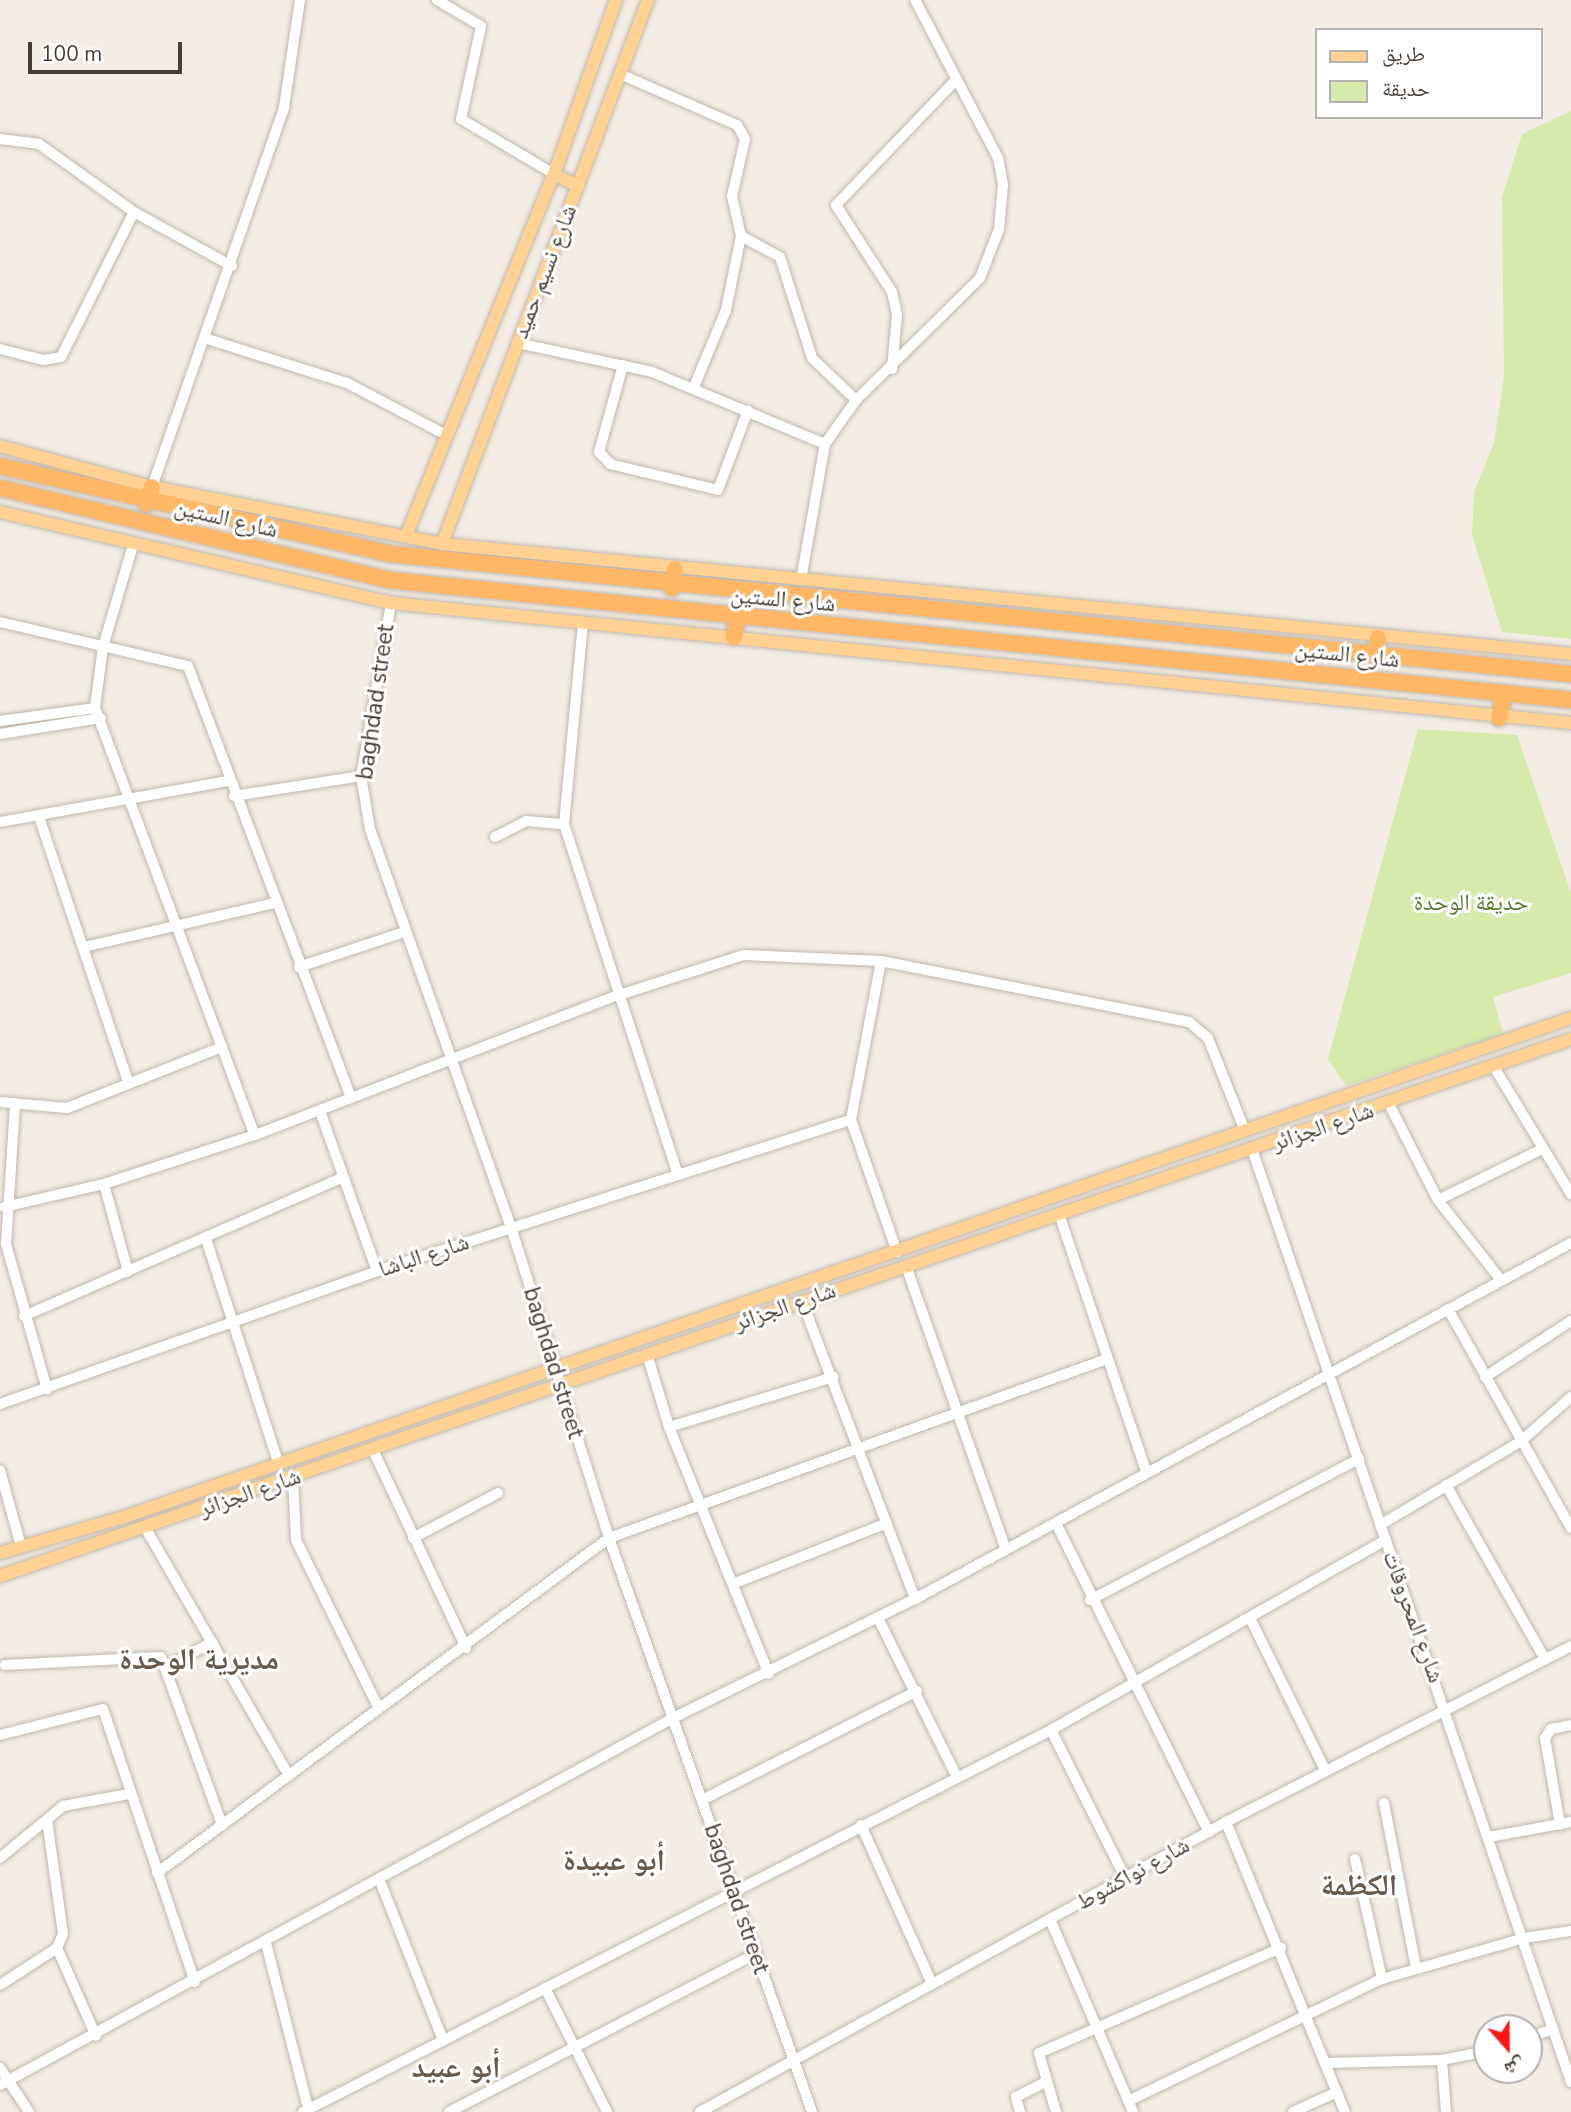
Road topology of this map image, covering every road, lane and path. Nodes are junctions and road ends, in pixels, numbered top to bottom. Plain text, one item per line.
1 (300, 0) edge
2 (437, 0) edge
3 (616, 0) edge
4 (648, 0) edge
5 (915, 0) edge
6 (620, 74) junction
7 (955, 81) junction
8 (0, 139) edge
9 (554, 174) junction
10 (578, 186) junction
11 (134, 212) junction
12 (741, 236) junction
13 (232, 266) junction
14 (204, 338) junction
15 (517, 343) junction
16 (0, 349) edge
17 (624, 365) junction
18 (892, 369) junction
19 (694, 387) junction
20 (856, 400) junction
21 (748, 410) junction
22 (446, 435) junction
23 (825, 444) junction
24 (0, 446) edge
25 (0, 466) edge
26 (152, 487) junction
27 (0, 488) edge
28 (146, 504) junction
29 (0, 512) edge
30 (406, 536) junction
31 (442, 544) junction
32 (133, 545) junction
33 (675, 569) junction
34 (801, 580) junction
35 (673, 587) junction
36 (391, 603) junction
37 (737, 619) junction
38 (0, 622) edge
39 (583, 623) junction
40 (734, 637) junction
41 (1378, 638) junction
42 (1242, 643) junction
43 (103, 647) junction
44 (1571, 654) edge
45 (1376, 656) junction
46 (1237, 666) junction
47 (1571, 674) edge
48 (1504, 694) junction
49 (1571, 700) edge
50 (98, 713) junction
51 (1499, 718) junction
52 (0, 721) edge
53 (1571, 723) edge
54 (0, 734) edge
55 (361, 776) junction
56 (228, 781) junction
57 (130, 796) junction
58 (234, 796) junction
59 (39, 817) junction
60 (0, 822) edge
61 (564, 824) junction
62 (495, 837) dead end
63 (274, 903) junction
64 (175, 926) junction
65 (404, 932) junction
66 (84, 947) junction
67 (881, 961) junction
68 (299, 967) junction
69 (616, 996) junction
70 (1571, 1017) edge
71 (1571, 1040) edge
72 (222, 1047) junction
73 (452, 1062) junction
74 (1494, 1067) junction
75 (128, 1082) junction
76 (351, 1098) junction
77 (0, 1102) edge
78 (1389, 1104) junction
79 (15, 1105) junction
80 (320, 1111) junction
81 (851, 1119) junction
82 (1245, 1130) junction
83 (255, 1135) junction
84 (1542, 1149) junction
85 (1253, 1152) junction
86 (677, 1172) junction
87 (344, 1177) junction
88 (104, 1184) junction
89 (1571, 1194) edge
90 (1438, 1200) junction
91 (4, 1207) junction
92 (1059, 1213) junction
93 (511, 1227) junction
94 (206, 1239) junction
95 (1571, 1242) edge
96 (3, 1244) edge
97 (897, 1252) junction
98 (906, 1266) junction
99 (377, 1271) junction
100 (128, 1272) junction
101 (1501, 1280) junction
102 (802, 1301) junction
103 (1448, 1309) junction
104 (24, 1316) junction
105 (1571, 1321) edge
106 (234, 1322) junction
107 (647, 1354) junction
108 (1107, 1359) junction
109 (554, 1369) junction
110 (1330, 1369) junction
111 (834, 1377) junction
112 (1485, 1377) junction
113 (561, 1386) junction
114 (47, 1389) junction
115 (1571, 1397) edge
116 (0, 1404) edge
117 (952, 1411) junction
118 (669, 1427) junction
119 (1520, 1442) junction
120 (858, 1444) junction
121 (373, 1450) junction
122 (1359, 1460) junction
123 (278, 1462) junction
124 (0, 1470) edge
125 (1146, 1471) junction
126 (293, 1478) junction
127 (1446, 1485) junction
128 (498, 1493) dead end
129 (702, 1504) junction
130 (130, 1515) junction
131 (887, 1523) junction
132 (1056, 1523) junction
133 (1380, 1525) junction
134 (1571, 1528) edge
135 (146, 1530) junction
136 (413, 1538) junction
137 (609, 1538) junction
138 (1386, 1540) junction
139 (21, 1547) junction
140 (1006, 1550) junction
141 (0, 1553) edge
142 (0, 1576) edge
143 (735, 1583) junction
144 (915, 1598) junction
145 (1090, 1600) junction
146 (878, 1618) junction
147 (1250, 1618) junction
148 (212, 1642) junction
149 (1571, 1646) edge
150 (466, 1648) junction
151 (1545, 1659) junction
152 (5, 1665) dead end
153 (165, 1668) junction
154 (769, 1675) junction
155 (1132, 1681) junction
156 (917, 1691) junction
157 (1446, 1708) junction
158 (379, 1709) junction
159 (673, 1718) junction
160 (1571, 1725) edge
161 (1051, 1730) junction
162 (0, 1735) edge
163 (1325, 1770) junction
164 (289, 1776) junction
165 (957, 1777) junction
166 (129, 1794) junction
167 (702, 1800) junction
168 (1384, 1803) dead end
169 (47, 1820) junction
170 (1226, 1822) junction
171 (1565, 1823) edge
172 (222, 1825) junction
173 (861, 1825) junction
174 (1209, 1832) junction
175 (1489, 1838) junction
176 (0, 1858) edge
177 (1355, 1859) dead end
178 (157, 1873) junction
179 (1126, 1879) junction
180 (380, 1881) junction
181 (734, 1893) junction
182 (1050, 1919) junction
183 (1571, 1931) edge
184 (1524, 1938) junction
185 (266, 1943) junction
186 (57, 1948) junction
187 (1281, 1948) junction
188 (755, 1954) junction
189 (1416, 1968) junction
190 (1382, 1979) junction
191 (195, 1982) junction
192 (932, 1984) junction
193 (0, 1985) edge
194 (545, 1988) junction
195 (1308, 2016) junction
196 (1097, 2028) junction
197 (1553, 2029) junction
198 (1543, 2032) edge
199 (96, 2036) junction
200 (443, 2040) junction
201 (574, 2050) junction
202 (1473, 2054) edge
203 (1442, 2060) junction
204 (795, 2061) junction
205 (1325, 2063) junction
206 (0, 2068) edge
207 (1045, 2082) junction
208 (1571, 2082) edge
209 (4, 2083) edge
210 (1337, 2092) junction
211 (1128, 2101) junction
212 (307, 2111) edge
213 (29, 2112) edge
214 (449, 2112) edge
215 (607, 2112) edge
216 (700, 2112) edge
217 (812, 2112) edge
218 (1020, 2112) edge
219 (1056, 2112) edge
220 (1133, 2112) edge
221 (1293, 2112) edge
222 (1345, 2112) edge
223 (1446, 2112) edge

1 - 13 street
2 - 9 street
3 - 9 main road, شارع نسيم حميد
4 - 6 main road, شارع نسيم حميد
5 - 7 street
6 - 10 main road, شارع نسيم حميد
6 - 12 street
7 - 18 street
7 - 18 street
8 - 11 street
9 - 10 main road
9 - 22 main road, شارع نسيم حميد
10 - 15 main road, شارع نسيم حميد
11 - 13 street
11 - 16 street
12 - 19 street
12 - 20 street
13 - 14 street
14 - 22 street
14 - 26 street
15 - 17 street
15 - 31 main road, شارع نسيم حميد
17 - 19 street
17 - 21 street
18 - 20 street
19 - 21 street
20 - 23 street
21 - 23 street
22 - 30 main road, شارع نسيم حميد
23 - 34 street
24 - 26 main road, شارع الستين
25 - 28 highway, شارع الستين
26 - 28 highway
26 - 30 main road, شارع الستين
27 - 37 highway, شارع الستين
28 - 35 highway, شارع الستين
29 - 32 main road, شارع الستين
30 - 31 main road, شارع الستين
31 - 33 main road, شارع الستين
32 - 36 main road, شارع الستين
32 - 43 street
33 - 34 main road, شارع الستين
33 - 35 highway
34 - 41 main road, شارع الستين
35 - 42 highway, شارع الستين
36 - 39 main road, شارع الستين
36 - 55 street, baghdad street
37 - 40 highway
37 - 46 highway, شارع الستين
38 - 43 street
39 - 40 main road, شارع الستين
39 - 61 street
40 - 51 main road, شارع الستين
41 - 44 main road, شارع الستين
41 - 45 highway
42 - 45 highway, شارع الستين
42 - 46 highway
43 - 50 street
43 - 56 street
45 - 47 highway, شارع الستين
46 - 48 highway, شارع الستين
48 - 49 highway, شارع الستين
48 - 51 highway
50 - 52 street
50 - 54 street
50 - 57 street
51 - 53 main road, شارع الستين
55 - 58 street
55 - 65 street, baghdad street
56 - 57 street
56 - 58 street
57 - 59 street
57 - 64 street
58 - 63 street
59 - 60 street
59 - 66 street
61 - 62 street
61 - 69 street
63 - 64 street
63 - 68 street
64 - 66 street
64 - 72 street
65 - 68 street
65 - 73 street, baghdad street
66 - 75 street
67 - 69 street
67 - 81 street
67 - 82 street
68 - 76 street
69 - 73 street
69 - 86 street
70 - 82 main road, شارع الجزائر
71 - 74 main road, شارع الجزائر
72 - 75 street
72 - 83 street
73 - 76 street
73 - 93 street, baghdad street
74 - 78 main road, شارع الجزائر
74 - 84 street
75 - 79 street
76 - 80 street
77 - 79 street
78 - 85 main road, شارع الجزائر
78 - 90 street
79 - 91 street
80 - 83 street
80 - 87 street
81 - 86 street, شارع الباشا
81 - 97 street
82 - 85 main road
82 - 97 main road, شارع الجزائر
83 - 88 street
84 - 89 street
84 - 90 street
85 - 92 main road, شارع الجزائر
85 - 110 street, شارع المحروقات
86 - 93 street, شارع الباشا
87 - 94 street
87 - 99 street
88 - 91 street
88 - 100 street
90 - 101 street
91 - 96 street
92 - 98 main road, شارع الجزائر
92 - 108 street
93 - 99 street, شارع الباشا
93 - 109 street, baghdad street
94 - 100 street
94 - 106 street
95 - 101 street
96 - 104 street
97 - 98 main road
97 - 109 main road, شارع الجزائر
98 - 102 main road, شارع الجزائر
98 - 117 street
99 - 106 street, شارع الباشا
100 - 104 street
101 - 103 street
102 - 107 main road, شارع الجزائر
102 - 111 street
103 - 110 street
103 - 112 street
104 - 114 street
105 - 112 street
106 - 114 street, شارع الباشا
106 - 123 street
107 - 113 main road, شارع الجزائر
107 - 118 street
108 - 117 street
108 - 125 street
109 - 113 street, baghdad street
109 - 123 main road, شارع الجزائر
110 - 122 street, شارع المحروقات
110 - 125 street
111 - 118 street
111 - 120 street
112 - 119 street
113 - 121 main road, شارع الجزائر
113 - 137 street, baghdad street
114 - 116 street, شارع الباشا
115 - 119 street
117 - 120 street
117 - 140 street
118 - 129 street
119 - 127 street
119 - 134 street
120 - 129 street
120 - 131 street
121 - 126 main road, شارع الجزائر
121 - 136 street
122 - 133 street, شارع المحروقات
122 - 145 street
123 - 130 main road, شارع الجزائر
124 - 139 street
125 - 132 street
126 - 135 main road, شارع الجزائر
126 - 158 street
127 - 133 street
127 - 151 street
128 - 136 street
129 - 137 street
129 - 143 street
130 - 135 main road
130 - 139 main road, شارع الجزائر
131 - 143 street
131 - 144 street
132 - 140 street
132 - 145 street
133 - 138 street, شارع المحروقات
135 - 142 main road, شارع الجزائر
135 - 148 street
136 - 150 street
137 - 150 street
137 - 159 street, baghdad street
138 - 147 street
138 - 157 street, شارع المحروقات
139 - 141 main road, شارع الجزائر
140 - 144 street
143 - 154 street
144 - 146 street
145 - 155 street
146 - 154 street
146 - 156 street
147 - 155 street
147 - 163 street
148 - 153 street
148 - 164 street
149 - 151 street, شارع نواكشوط
150 - 158 street
151 - 157 street, شارع نواكشوط
152 - 153 street
153 - 172 street
154 - 159 street
155 - 161 street
155 - 174 street
156 - 165 street
156 - 167 street
157 - 163 street, شارع نواكشوط
157 - 175 street, شارع المحروقات
158 - 164 street
159 - 167 street, baghdad street
159 - 180 street
160 - 171 street
161 - 165 street
161 - 179 street
162 - 166 street
163 - 170 street, شارع نواكشوط
164 - 172 street
165 - 173 street
166 - 169 street
166 - 178 street
167 - 181 street, baghdad street
168 - 189 street
169 - 176 street
169 - 186 street
170 - 174 street, شارع نواكشوط
170 - 187 street
171 - 175 street
172 - 178 street
173 - 181 street
173 - 192 street
174 - 179 street, شارع نواكشوط
175 - 184 street, شارع المحروقات
177 - 190 street
178 - 191 street
179 - 182 street, شارع نواكشوط
180 - 185 street
180 - 200 street
181 - 188 street, baghdad street
181 - 194 street
182 - 192 street, شارع نواكشوط
182 - 196 street
183 - 184 street
184 - 189 street
184 - 197 street, شارع المحروقات
185 - 191 street
185 - 212 street
186 - 193 street
186 - 199 street
187 - 195 street
187 - 196 street
188 - 201 street
188 - 204 street, baghdad street
189 - 190 street
190 - 195 street
191 - 199 street
192 - 204 street, شارع نواكشوط
194 - 200 street
194 - 201 street
195 - 205 street
195 - 211 street
196 - 207 street
196 - 211 street
197 - 198 street
197 - 208 street, شارع المحروقات
199 - 209 street
200 - 212 street
201 - 214 street
201 - 215 street
202 - 203 street
203 - 205 street
203 - 223 street
204 - 216 street, شارع نواكشوط
204 - 217 street, baghdad street
205 - 210 street
206 - 209 street
207 - 218 street
207 - 219 street
209 - 213 street
210 - 221 street
210 - 222 street
211 - 220 street

